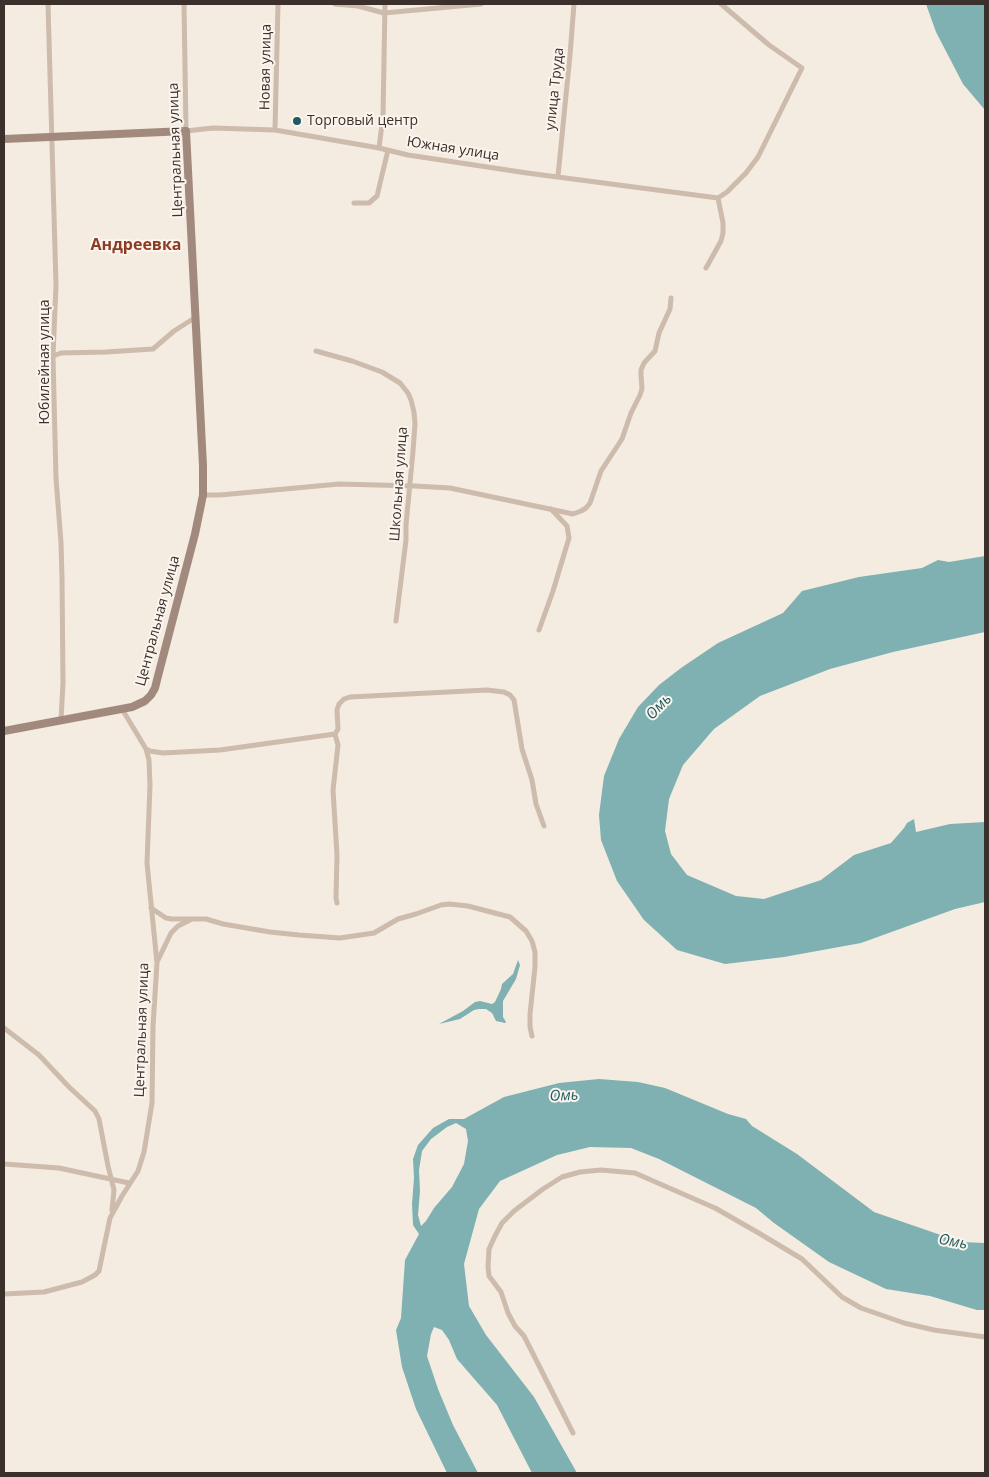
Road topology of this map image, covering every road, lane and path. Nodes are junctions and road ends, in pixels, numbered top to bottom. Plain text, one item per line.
1 (48, 4) edge
2 (184, 4) edge
3 (278, 4) edge
4 (336, 4) edge
5 (384, 4) edge
6 (481, 4) edge
7 (574, 4) edge
8 (721, 4) edge
9 (384, 13) junction
10 (276, 130) junction
11 (186, 131) junction
12 (53, 138) junction
13 (4, 139) edge
14 (379, 148) junction
15 (388, 150) junction
16 (558, 176) junction
17 (718, 198) junction
18 (354, 203) dead end
19 (706, 268) dead end
20 (671, 298) dead end
21 (196, 317) junction
22 (316, 351) dead end
23 (53, 356) junction
24 (409, 486) junction
25 (203, 495) junction
26 (550, 508) junction
27 (396, 621) dead end
28 (539, 630) dead end
29 (122, 709) junction
30 (61, 720) junction
31 (4, 731) edge
32 (335, 734) junction
33 (146, 749) junction
34 (544, 826) dead end
35 (338, 903) dead end
36 (151, 908) junction
37 (193, 918) junction
38 (157, 963) junction
39 (4, 1028) edge
40 (532, 1036) dead end
41 (4, 1164) edge
42 (111, 1179) junction
43 (129, 1183) junction
44 (110, 1218) junction
45 (4, 1294) edge
46 (985, 1337) edge
47 (573, 1433) dead end

1 - 12 street, Юбилейная улица
2 - 11 street, Центральная улица
3 - 10 street, Новая улица
4 - 9 street
5 - 9 street
6 - 9 street
7 - 16 street, улица Труда
8 - 17 street
9 - 14 street
10 - 11 street, Южная улица
10 - 14 street, Южная улица
11 - 12 street, Южная улица
11 - 21 street, Центральная улица
12 - 13 street, Южная улица
12 - 23 street, Юбилейная улица
14 - 15 street, Южная улица
15 - 16 street, Южная улица
15 - 18 street
16 - 17 street, Южная улица
17 - 19 street
20 - 26 street
21 - 23 street
21 - 25 street, Центральная улица
22 - 24 street, Школьная улица
23 - 30 street, Юбилейная улица
24 - 25 street
24 - 26 street
24 - 27 street, Школьная улица
25 - 29 street, Центральная улица
26 - 28 street
29 - 30 street
29 - 33 street, Центральная улица
30 - 31 street
32 - 33 street
32 - 34 street
32 - 35 street
33 - 36 street, Центральная улица
36 - 37 street
36 - 38 street, Центральная улица
37 - 38 street
37 - 40 street
38 - 43 street, Центральная улица
39 - 42 street
41 - 42 street
42 - 43 street
42 - 44 street
43 - 44 street, Центральная улица
44 - 45 street, Центральная улица
46 - 47 street

